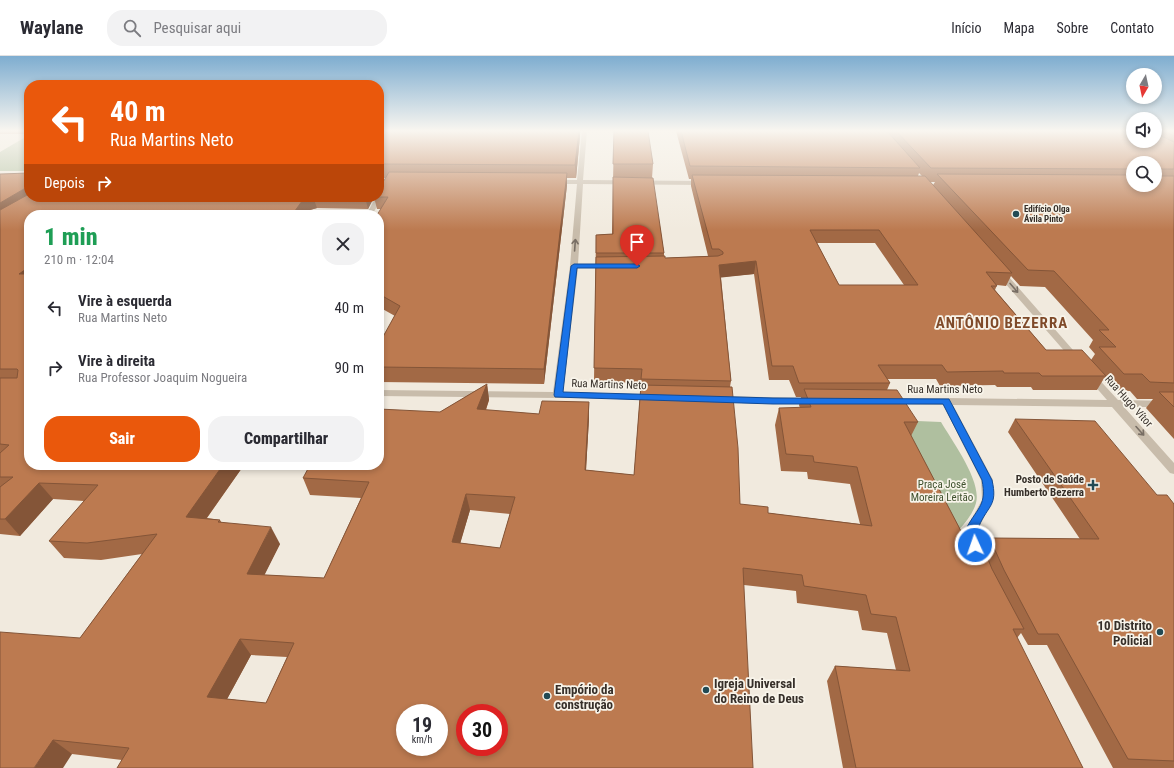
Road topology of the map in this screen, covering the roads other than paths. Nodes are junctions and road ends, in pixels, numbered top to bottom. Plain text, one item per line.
1 (581, 164) edge
2 (549, 182) edge
3 (579, 182) junction
4 (713, 183) edge
5 (574, 266) junction
6 (613, 266) edge
7 (994, 266) edge
8 (384, 393) edge
9 (558, 395) junction
10 (662, 398) edge
11 (710, 399) edge
12 (820, 401) edge
13 (883, 401) edge
14 (946, 401) junction
15 (1114, 402) junction
16 (1174, 404) edge
17 (1174, 470) edge
18 (978, 557) edge

1 - 3 street
2 - 3 street
3 - 4 street
5 -> 3 street
5 - 6 street
5 - 9 street
7 -> 15 street, Rua Hugo Vítor
8 - 9 street, Rua Martins Neto
9 - 10 street, Rua Martins Neto
11 - 12 street
13 - 14 street, Rua Martins Neto
14 - 15 street, Rua Martins Neto
14 - 18 street
15 - 16 street, Rua Martins Neto
15 -> 17 street, Rua Hugo Vítor

